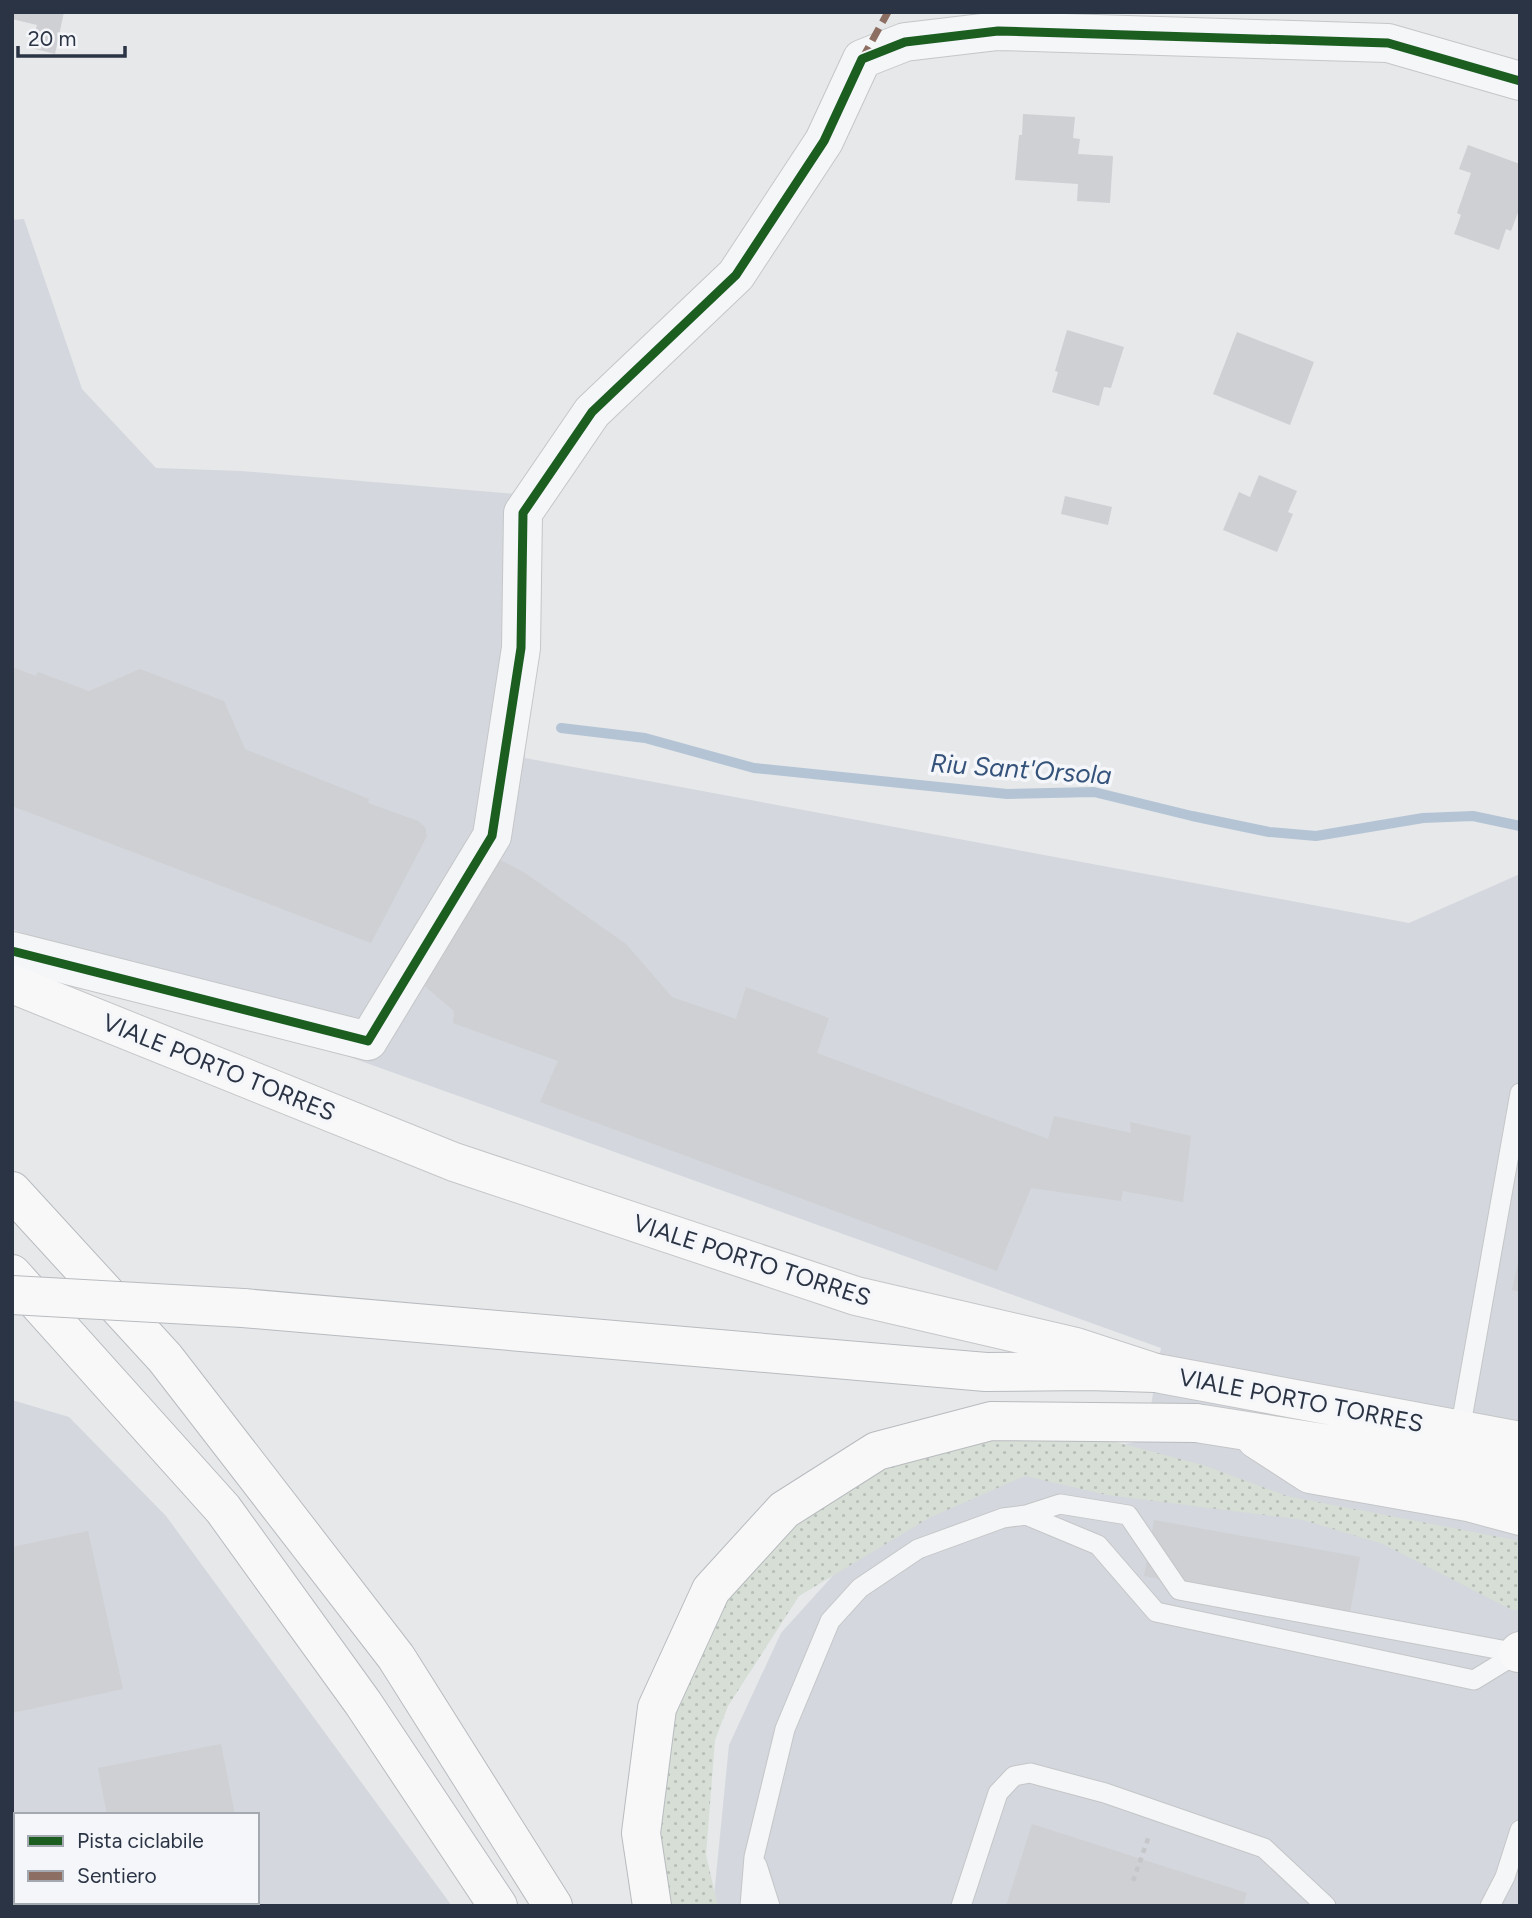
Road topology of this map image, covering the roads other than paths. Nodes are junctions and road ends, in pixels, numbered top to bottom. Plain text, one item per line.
1 (1520, 81) edge
2 (12, 951) edge
3 (12, 984) edge
4 (1520, 1093) edge
5 (12, 1191) edge
6 (12, 1274) edge
7 (12, 1295) edge
8 (986, 1372) junction
9 (1157, 1373) junction
10 (1196, 1423) junction
11 (1460, 1430) junction
12 (1243, 1431) junction
13 (1520, 1441) edge
14 (1520, 1478) edge
15 (1026, 1515) junction
16 (1520, 1516) edge
17 (1519, 1653) edge
18 (1517, 1839) edge
19 (754, 1857) junction
20 (1520, 1881) edge
21 (1303, 1897) edge
22 (498, 1906) edge
23 (553, 1906) edge
24 (652, 1906) edge
25 (750, 1906) edge
26 (770, 1906) edge
27 (961, 1906) edge
28 (1326, 1906) edge
29 (1490, 1906) edge

1 - 2 street
3 - 9 main road, VIALE PORTO TORRES
4 - 11 lane
5 - 23 main road
6 - 22 main road
7 - 8 main road, bridge
8 - 9 main road
8 - 10 main road
9 - 11 main road, VIALE PORTO TORRES
10 - 12 main road, VIALE PORTO TORRES
10 - 24 main road
11 - 13 main road, VIALE PORTO TORRES
12 - 14 main road, VIALE PORTO TORRES
12 - 16 main road
15 - 17 lane
15 - 17 lane
15 - 19 lane
18 - 20 lane
18 - 29 lane
19 - 25 lane
19 - 26 lane
21 - 27 lane
21 - 28 lane

